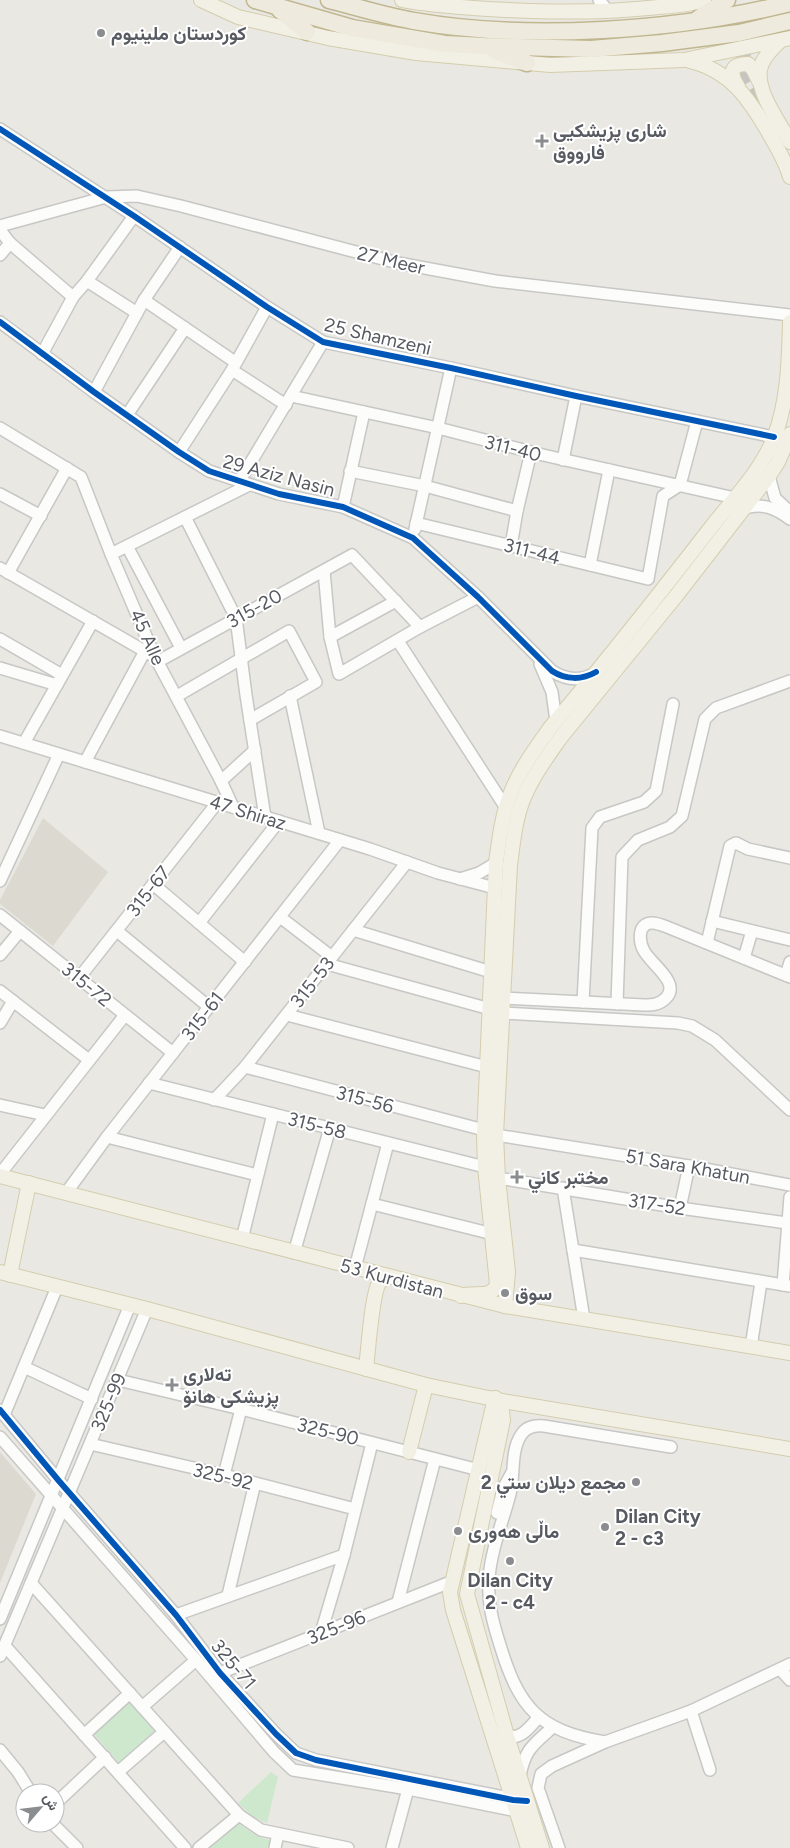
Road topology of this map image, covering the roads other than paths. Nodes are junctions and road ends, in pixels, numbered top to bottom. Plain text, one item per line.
1 (201, 0) edge
2 (255, 0) edge
3 (329, 0) edge
4 (402, 0) edge
5 (519, 0) edge
6 (577, 0) edge
7 (727, 0) edge
8 (695, 1) edge
9 (790, 3) edge
10 (605, 4) edge
11 (274, 5) junction
12 (504, 10) junction
13 (588, 12) junction
14 (695, 20) junction
15 (790, 21) edge
16 (307, 32) junction
17 (785, 40) edge
18 (484, 46) junction
19 (684, 60) junction
20 (527, 63) junction
21 (761, 84) junction
22 (742, 92) junction
23 (760, 100) tunnel mouth
24 (1, 131) edge
25 (790, 142) edge
26 (790, 162) edge
27 (790, 177) edge
28 (106, 197) junction
29 (134, 216) junction
30 (0, 228) edge
31 (10, 243) junction
32 (180, 247) junction
33 (0, 255) edge
34 (87, 281) junction
35 (73, 297) junction
36 (144, 300) junction
37 (267, 307) junction
38 (137, 313) junction
39 (790, 314) edge
40 (0, 322) edge
41 (790, 322) edge
42 (185, 328) junction
43 (323, 342) junction
44 (42, 354) junction
45 (234, 366) junction
46 (451, 368) junction
47 (790, 368) edge
48 (786, 384) junction
49 (94, 392) junction
50 (576, 396) junction
51 (288, 400) junction
52 (364, 412) junction
53 (126, 415) junction
54 (697, 421) junction
55 (0, 428) edge
56 (438, 428) junction
57 (790, 434) edge
58 (774, 437) junction
59 (179, 452) junction
60 (531, 452) junction
61 (563, 460) junction
62 (67, 468) junction
63 (609, 470) junction
64 (350, 471) junction
65 (769, 476) junction
66 (244, 484) junction
67 (425, 486) junction
68 (680, 486) junction
69 (0, 494) edge
70 (735, 498) junction
71 (343, 507) junction
72 (745, 508) junction
73 (517, 511) junction
74 (790, 512) edge
75 (41, 516) junction
76 (185, 517) junction
77 (790, 519) edge
78 (416, 523) junction
79 (413, 538) junction
80 (127, 546) junction
81 (511, 546) junction
82 (111, 554) junction
83 (590, 565) junction
84 (4, 571) edge
85 (324, 571) junction
86 (671, 592) junction
87 (478, 597) junction
88 (396, 601) junction
89 (236, 618) junction
90 (93, 621) junction
91 (420, 627) junction
92 (330, 637) junction
93 (0, 640) edge
94 (398, 641) junction
95 (181, 648) junction
96 (536, 656) junction
97 (153, 657) junction
98 (241, 659) junction
99 (0, 668) edge
100 (596, 672) junction
101 (60, 680) junction
102 (790, 681) edge
103 (176, 696) junction
104 (290, 696) junction
105 (673, 704) dead end
106 (250, 720) junction
107 (556, 721) junction
108 (0, 736) edge
109 (24, 743) junction
110 (254, 750) junction
111 (59, 754) junction
112 (85, 762) junction
113 (221, 781) junction
114 (217, 803) junction
115 (233, 807) junction
116 (506, 808) junction
117 (265, 817) junction
118 (279, 821) junction
119 (319, 833) junction
120 (340, 840) junction
121 (790, 858) edge
122 (407, 862) junction
123 (496, 863) junction
124 (460, 879) junction
125 (0, 882) edge
126 (153, 884) junction
127 (495, 888) junction
128 (0, 915) edge
129 (280, 917) junction
130 (712, 921) junction
131 (199, 923) junction
132 (353, 930) junction
133 (20, 931) junction
134 (117, 931) junction
135 (752, 931) junction
136 (500, 934) junction
137 (790, 940) edge
138 (706, 943) junction
139 (0, 956) edge
140 (744, 958) junction
141 (329, 961) junction
142 (245, 962) junction
143 (790, 962) edge
144 (491, 972) junction
145 (788, 976) edge
146 (79, 978) junction
147 (0, 991) edge
148 (504, 998) junction
149 (13, 1001) junction
150 (583, 1002) junction
151 (617, 1004) junction
152 (209, 1007) junction
153 (496, 1011) junction
154 (125, 1015) junction
155 (287, 1015) junction
156 (0, 1023) edge
157 (173, 1053) junction
158 (89, 1060) junction
159 (245, 1067) junction
160 (487, 1067) junction
161 (149, 1083) junction
162 (214, 1100) junction
163 (0, 1105) edge
164 (790, 1110) edge
165 (273, 1114) junction
166 (45, 1115) junction
167 (330, 1128) junction
168 (490, 1133) junction
169 (107, 1137) junction
170 (388, 1143) junction
171 (689, 1166) junction
172 (485, 1167) junction
173 (0, 1175) edge
174 (257, 1175) junction
175 (498, 1178) junction
176 (29, 1183) junction
177 (790, 1185) edge
178 (563, 1188) junction
179 (66, 1193) junction
180 (790, 1197) edge
181 (372, 1204) junction
182 (680, 1208) junction
183 (787, 1223) junction
184 (493, 1234) junction
185 (242, 1239) junction
186 (573, 1250) junction
187 (294, 1252) junction
188 (356, 1268) junction
189 (502, 1272) junction
190 (5, 1274) edge
191 (390, 1277) junction
192 (761, 1282) junction
193 (786, 1285) edge
194 (58, 1287) junction
195 (461, 1296) junction
196 (130, 1305) junction
197 (505, 1306) junction
198 (147, 1309) junction
199 (584, 1319) junction
200 (124, 1321) junction
201 (139, 1327) junction
202 (751, 1347) junction
203 (790, 1354) edge
204 (24, 1367) junction
205 (366, 1369) junction
206 (118, 1380) junction
207 (426, 1385) junction
208 (495, 1398) junction
209 (92, 1399) junction
210 (241, 1409) junction
211 (2, 1413) edge
212 (0, 1437) edge
213 (372, 1443) junction
214 (90, 1444) junction
215 (671, 1448) dead end
216 (790, 1449) edge
217 (409, 1452) junction
218 (435, 1459) junction
219 (479, 1470) junction
220 (224, 1476) junction
221 (59, 1481) junction
222 (254, 1483) junction
223 (70, 1494) junction
224 (52, 1497) junction
225 (355, 1508) junction
226 (63, 1509) junction
227 (344, 1555) junction
228 (452, 1581) junction
229 (31, 1583) junction
230 (228, 1595) junction
231 (398, 1602) junction
232 (176, 1615) junction
233 (0, 1619) edge
234 (321, 1633) junction
235 (2, 1651) edge
236 (196, 1660) junction
237 (785, 1667) edge
238 (220, 1673) junction
239 (790, 1680) edge
240 (130, 1693) junction
241 (142, 1708) junction
242 (691, 1711) junction
243 (536, 1719) junction
244 (550, 1730) junction
245 (164, 1732) junction
246 (84, 1734) junction
247 (507, 1736) junction
248 (605, 1742) junction
249 (0, 1750) edge
250 (579, 1754) junction
251 (105, 1758) junction
252 (710, 1770) dead end
253 (118, 1772) junction
254 (520, 1778) junction
255 (25, 1783) edge
256 (408, 1788) junction
257 (65, 1795) edge
258 (522, 1806) junction
259 (239, 1815) junction
260 (62, 1833) edge
261 (278, 1834) junction
262 (77, 1848) edge
263 (185, 1848) edge
264 (200, 1848) edge
265 (275, 1848) edge
266 (348, 1848) edge
267 (392, 1848) edge
268 (528, 1848) edge
269 (542, 1848) edge
270 (559, 1848) edge

1 - 16 main road
2 - 11 highway
3 - 14 highway
4 - 12 main road
5 - 12 main road
6 - 13 main road
7 - 14 highway
8 - 10 main road
9 - 14 highway
10 - 13 main road
11 - 16 highway
11 - 18 highway
12 - 13 main road
15 - 18 highway
16 - 20 main road
17 - 19 main road
17 - 21 main road
18 - 20 highway
19 - 20 main road
19 - 22 main road
21 - 22 main road
21 - 25 main road
22 - 27 main road
23 - 26 main road
24 - 28 street, 25 Shamzeni
28 - 29 street, 25 Shamzeni
28 - 30 street, 27 Meer
28 - 39 street, 27 Meer
29 - 32 street, 25 Shamzeni
29 - 34 street
30 - 31 street
31 - 33 street
31 - 35 street
32 - 36 street
32 - 37 street, 25 Shamzeni
34 - 35 street
34 - 38 street
35 - 44 street
36 - 38 street
36 - 42 street
37 - 43 street, 25 Shamzeni
37 - 45 street
38 - 49 street
40 - 44 street, 29 Aziz Nasin
41 - 48 main road
42 - 45 street
42 - 53 street
43 - 46 street, 25 Shamzeni
43 - 51 street
44 - 49 street, 29 Aziz Nasin
45 - 51 street
45 - 59 street
46 - 50 street, 25 Shamzeni
46 - 56 street
47 - 48 main road
48 - 58 main road
49 - 53 street, 29 Aziz Nasin
50 - 54 street, 25 Shamzeni
50 - 61 street
51 - 52 street, 311-40
51 - 66 street
52 - 56 street, 311-40
52 - 64 street
53 - 59 street, 29 Aziz Nasin
54 - 58 street, 25 Shamzeni
54 - 68 street
55 - 62 street, 45 Alle
56 - 60 street, 311-40
56 - 67 street
57 - 65 main road
58 - 70 main road
59 - 66 street, 29 Aziz Nasin
60 - 61 street, 311-40
60 - 73 street
61 - 63 street, 311-40
62 - 75 street
62 - 82 street, 45 Alle
63 - 68 street, 311-40
63 - 83 street
64 - 67 street
64 - 71 street
65 - 72 main road
65 - 74 street
66 - 71 street, 29 Aziz Nasin
66 - 76 street
67 - 73 street
67 - 78 street
68 - 70 street, 311-40
68 - 83 street, 311-44
69 - 75 street
70 - 86 main road
71 - 79 street, 29 Aziz Nasin
72 - 77 street
72 - 86 main road
73 - 81 street
75 - 84 street
76 - 80 street
76 - 89 street
78 - 79 street
78 - 81 street, 311-44
79 - 87 street, 29 Aziz Nasin
80 - 82 street
80 - 95 street
81 - 83 street, 311-44
82 - 97 street, 45 Alle
84 - 90 street
85 - 88 street, 315-20
85 - 89 street, 315-20
85 - 92 street
86 - 100 main road
86 - 136 main road
87 - 91 street
87 - 96 street, 29 Aziz Nasin
88 - 91 street
88 - 92 street
89 - 95 street, 315-20
89 - 98 street
90 - 97 street
90 - 101 street
91 - 94 street
92 - 94 street
93 - 101 street
94 - 116 street
95 - 97 street, 315-20
96 - 100 street, 29 Aziz Nasin
96 - 107 street, 29 Aziz Nasin
97 - 103 street, 45 Alle
97 - 112 street
98 - 103 street
98 - 104 street
98 - 106 street
99 - 101 street
100 - 107 main road
101 - 109 street
102 - 151 street
103 - 113 street, 45 Alle
104 - 106 street
104 - 119 street
105 - 150 street
106 - 110 street
107 - 116 main road
108 - 109 street, 47 Shiraz
109 - 111 street, 47 Shiraz
110 - 113 street
110 - 117 street
111 - 112 street, 47 Shiraz
111 - 125 street
112 - 114 street, 47 Shiraz
113 - 115 street, 45 Alle
114 - 115 street, 47 Shiraz
114 - 126 street, 315-67
115 - 117 street, 47 Shiraz
116 - 123 main road
117 - 118 street, 47 Shiraz
118 - 119 street, 47 Shiraz
118 - 131 street
119 - 120 street, 47 Shiraz
120 - 122 street, 47 Shiraz
120 - 129 street, 315-61
121 - 130 street
122 - 124 street, 47 Shiraz
122 - 132 street, 315-53
123 - 124 street
123 - 127 main road
124 - 127 street, 47 Shiraz
126 - 131 street
126 - 134 street, 315-67
127 - 136 main road
128 - 133 street, 315-72
129 - 141 street
129 - 142 street, 315-61
130 - 135 street
130 - 138 street
131 - 142 street
132 - 141 street, 315-53
132 - 144 street
133 - 139 street
133 - 146 street, 315-72
134 - 146 street, 315-67
134 - 152 street
135 - 137 street
135 - 140 street
136 - 144 main road
136 - 148 main road
138 - 140 street
138 - 151 street
140 - 145 street
141 - 153 street
141 - 155 street, 315-53
142 - 152 street, 315-61
143 - 145 street
144 - 153 main road
146 - 154 street, 315-72
147 - 149 street
148 - 150 street
148 - 153 main road
149 - 156 street
149 - 158 street
150 - 151 street
152 - 157 street, 315-61
153 - 160 main road
153 - 164 street
153 - 168 main road
154 - 157 street, 315-72
154 - 158 street
155 - 159 street, 315-53
155 - 160 street
157 - 161 street, 315-61
158 - 166 street
159 - 162 street, 315-53
159 - 168 street, 315-56
160 - 168 main road
161 - 162 street, 315-58
161 - 169 street, 315-61
162 - 165 street, 315-58
163 - 166 street
165 - 167 street, 315-58
165 - 174 street
166 - 173 street
167 - 170 street, 315-58
167 - 187 street
168 - 171 street, 51 Sara Khatun
168 - 172 main road
168 - 175 main road
169 - 174 street
169 - 179 street, 315-61
170 - 172 street, 315-58
170 - 181 street
171 - 177 street, 51 Sara Khatun
171 - 182 street
172 - 184 main road
173 - 176 main road, 53 Kurdistan
174 - 185 street
175 - 178 street, 317-52
175 - 189 main road
176 - 179 main road, 53 Kurdistan
176 - 190 main road
178 - 182 street, 317-52
178 - 186 street
179 - 185 main road, 53 Kurdistan
180 - 183 street
181 - 184 street
181 - 188 street
182 - 183 street, 317-52
183 - 193 street
184 - 189 main road
185 - 187 main road, 53 Kurdistan
186 - 192 street
186 - 199 street
187 - 188 main road, 53 Kurdistan
188 - 191 main road, 53 Kurdistan
189 - 195 main road
189 - 197 main road
190 - 194 main road
191 - 195 main road, 53 Kurdistan
191 - 205 main road
192 - 193 street
192 - 202 street
194 - 196 main road
194 - 204 street
195 - 197 main road, 53 Kurdistan
196 - 198 main road
196 - 200 street
197 - 199 main road, 53 Kurdistan
198 - 201 street, 325-99
198 - 205 main road
199 - 202 main road, 53 Kurdistan
200 - 201 street
200 - 209 street
201 - 206 street, 325-99
202 - 203 main road, 53 Kurdistan
204 - 209 street
204 - 211 street
205 - 207 main road
206 - 210 street, 325-90
206 - 214 street, 325-99
207 - 208 main road
207 - 217 main road
208 - 216 main road
208 - 219 main road
208 - 247 main road
209 - 221 street
210 - 213 street, 325-90
210 - 220 street
211 - 221 street, 325-71
212 - 224 street, 325-71
213 - 217 street, 325-90
213 - 225 street
214 - 220 street, 325-92
214 - 223 street, 325-99
215 - 243 street
217 - 218 street, 325-90
218 - 219 street, 325-90
218 - 231 street
219 - 228 main road
220 - 222 street, 325-92
221 - 223 street, 325-71
221 - 224 street
222 - 225 street, 325-92
222 - 230 street
223 - 226 street, 325-99
223 - 232 street, 325-71
224 - 226 street, 325-71
224 - 233 street
225 - 227 street
226 - 229 street, 325-99
226 - 236 street, 325-71
227 - 230 street
227 - 234 street
228 - 231 street, 325-96
228 - 258 main road
229 - 235 street, 325-99
229 - 240 street
230 - 232 street
231 - 234 street, 325-96
232 - 238 street, 325-71
234 - 238 street, 325-96
235 - 246 street
236 - 241 street
236 - 256 street, 325-71
237 - 239 street
237 - 242 street
238 - 258 street, 325-71
240 - 241 street
240 - 246 street
241 - 245 street
242 - 248 street
242 - 252 street
243 - 244 street
243 - 247 street
244 - 248 street
244 - 250 street
244 - 254 street
245 - 253 street
245 - 259 street
246 - 251 street
247 - 254 main road
248 - 250 street
249 - 255 street
250 - 270 street
251 - 253 street
251 - 257 street
253 - 263 street
254 - 258 main road
256 - 258 street, 325-71
256 - 267 street
258 - 268 main road
258 - 269 main road
259 - 261 street
259 - 264 street
260 - 262 street
261 - 265 street
261 - 266 street

